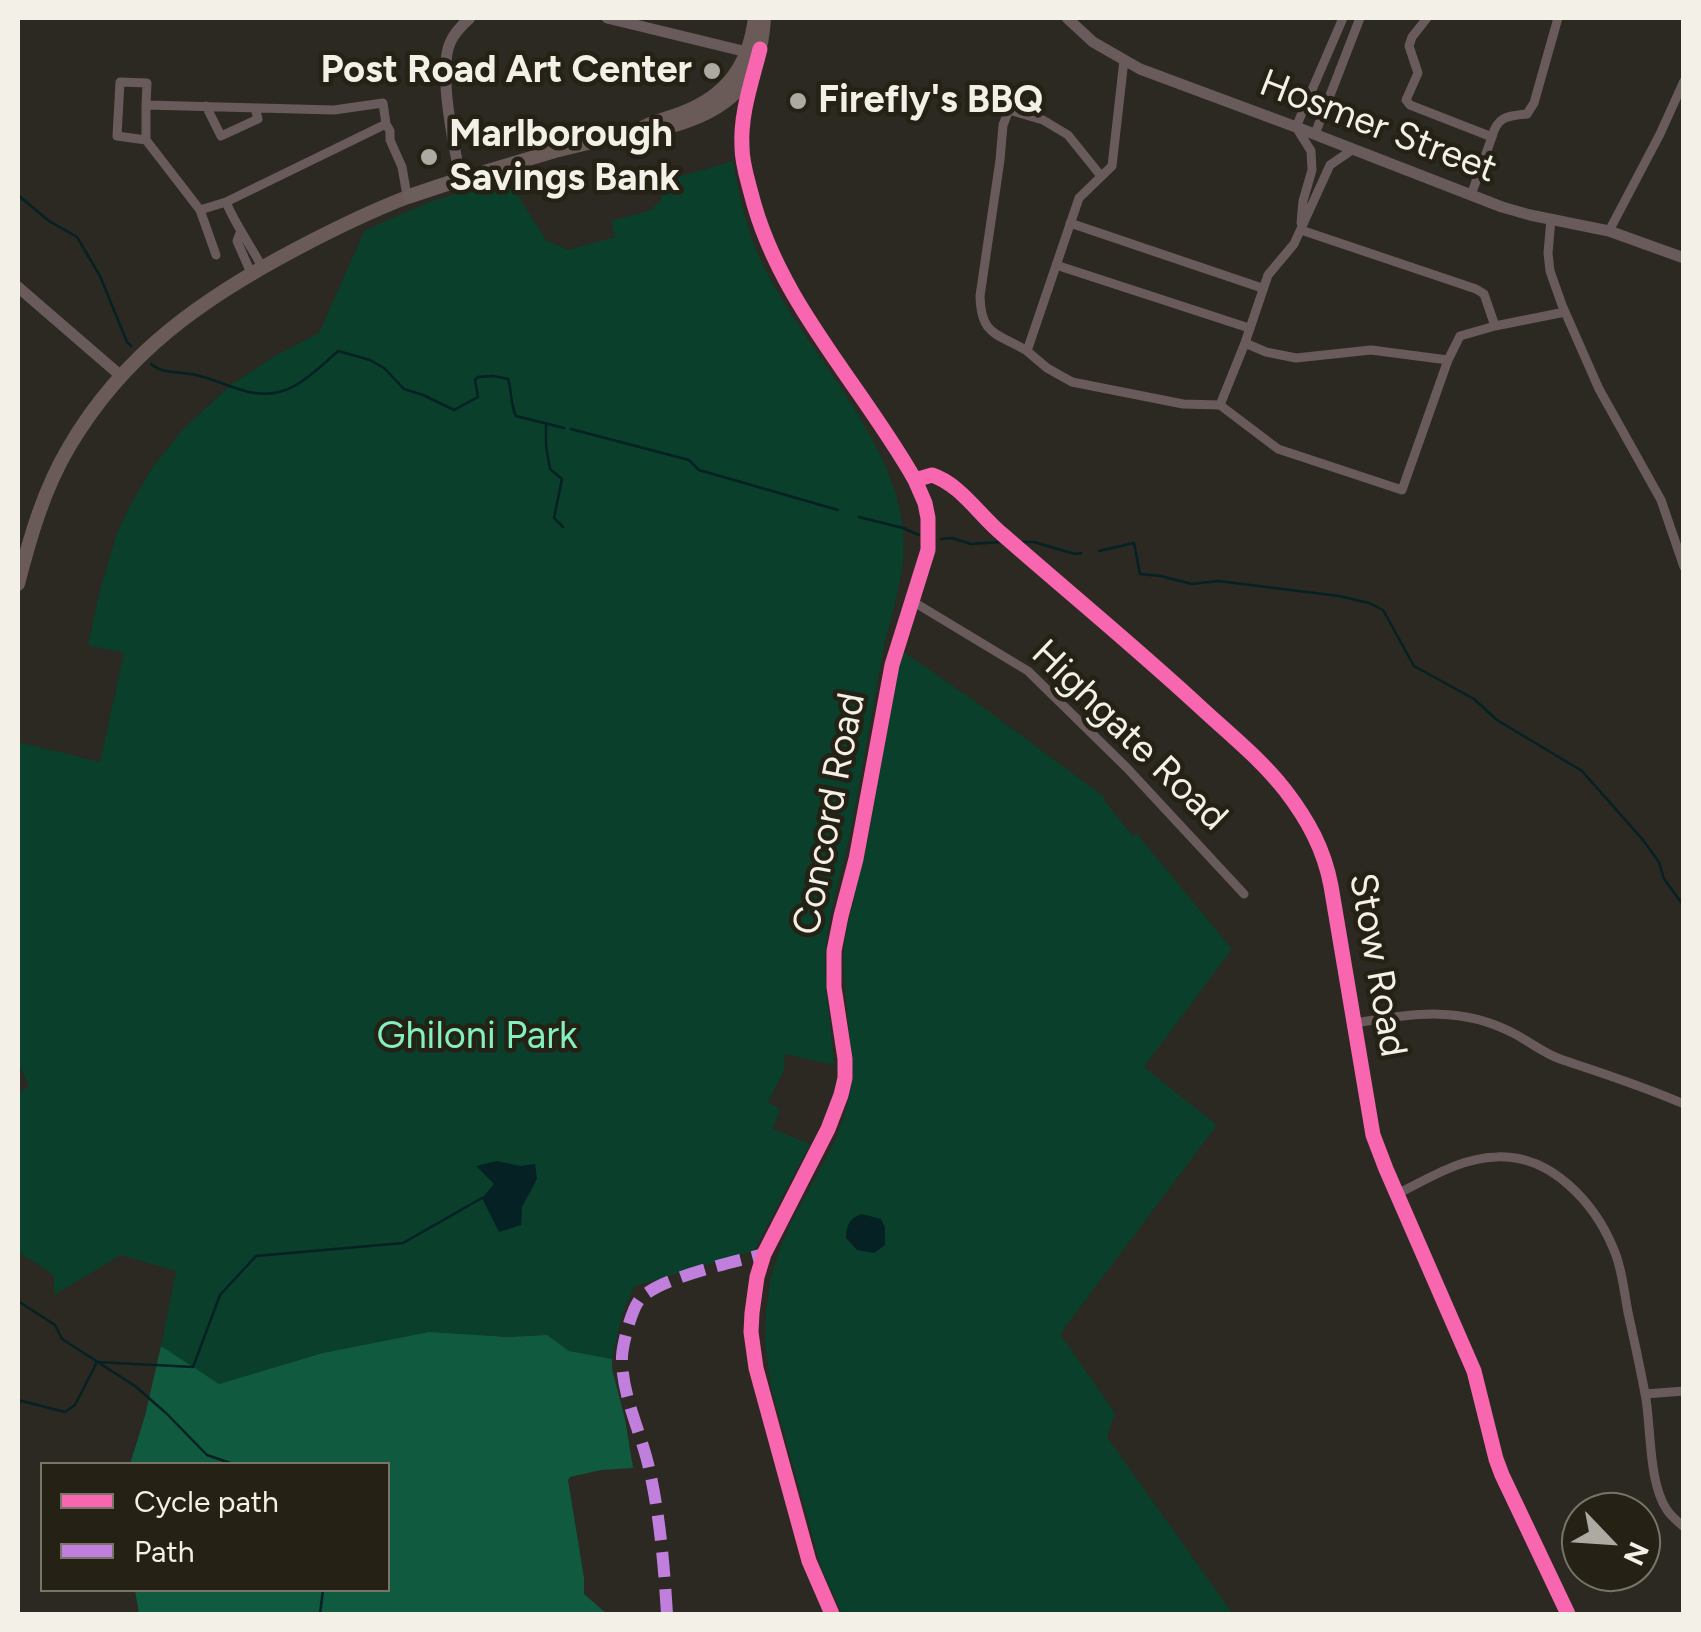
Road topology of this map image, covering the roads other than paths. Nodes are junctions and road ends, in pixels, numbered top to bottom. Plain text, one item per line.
1 (470, 18) edge
2 (607, 18) edge
3 (755, 18) edge
4 (764, 18) edge
5 (1066, 18) edge
6 (1342, 18) edge
7 (1360, 18) edge
8 (1428, 18) edge
9 (1558, 18) edge
10 (753, 51) junction
11 (1124, 60) junction
12 (1684, 81) edge
13 (726, 94) junction
14 (146, 106) junction
15 (206, 106) junction
16 (255, 108) junction
17 (745, 111) junction
18 (386, 124) junction
19 (1296, 126) junction
20 (742, 127) junction
21 (1314, 134) junction
22 (1492, 136) junction
23 (146, 140) junction
24 (1352, 150) junction
25 (1101, 176) junction
26 (460, 179) junction
27 (410, 196) junction
28 (1471, 196) junction
29 (226, 202) junction
30 (200, 210) junction
31 (1551, 220) junction
32 (1070, 223) junction
33 (1301, 230) junction
34 (1609, 231) junction
35 (216, 254) dead end
36 (1684, 258) edge
37 (1056, 265) junction
38 (256, 270) junction
39 (18, 288) edge
40 (1262, 288) junction
41 (1565, 312) junction
42 (1495, 326) junction
43 (1249, 328) junction
44 (1245, 343) junction
45 (1027, 351) junction
46 (1448, 360) junction
47 (121, 376) junction
48 (1220, 406) junction
49 (914, 480) junction
50 (1684, 567) edge
51 (18, 584) edge
52 (912, 600) junction
53 (1244, 894) dead end
54 (1355, 1023) junction
55 (1684, 1104) edge
56 (1397, 1194) junction
57 (1684, 1390) edge
58 (1645, 1394) junction
59 (1684, 1527) edge
60 (832, 1614) edge
61 (1568, 1614) edge

1 - 26 street
2 - 10 street
3 - 10 main road
4 - 10 main road
5 - 11 street, Hosmer Street
6 - 19 street
7 - 21 street
8 - 22 street
9 - 22 street
10 - 13 main road
10 - 17 street, Concord Road
11 - 19 street, Hosmer Street
11 - 25 street
12 - 34 street
13 - 17 street
13 - 20 street
13 - 26 main road
14 - 15 street
14 - 23 street
14 - 23 street
15 - 16 street
15 - 16 street
16 - 18 street
17 - 20 street, Concord Road
18 - 27 street
18 - 29 street
19 - 21 street, Hosmer Street
19 - 33 street
20 - 49 street, Concord Road
21 - 24 street, Hosmer Street
22 - 28 street
23 - 30 street
24 - 28 street, Hosmer Street
24 - 33 street
25 - 32 street
25 - 45 street
26 - 27 highway
27 - 38 main road
28 - 31 street, Hosmer Street
29 - 30 street
29 - 38 street
30 - 35 street
31 - 34 street, Hosmer Street
31 - 41 street
32 - 37 street
32 - 40 street
33 - 40 street
33 - 42 street
34 - 36 street, Hosmer Street
37 - 43 street
37 - 45 street
38 - 47 main road
39 - 47 street
40 - 43 street
41 - 42 street
41 - 50 street
42 - 46 street
43 - 44 street
44 - 46 street
44 - 48 street
45 - 48 street
46 - 48 street
47 - 51 main road
49 - 52 street, Concord Road
49 - 54 street, Stow Road
52 - 53 street, Highgate Road
52 - 60 street, Concord Road
54 - 55 street
54 - 56 street, Stow Road
56 - 58 street
56 - 61 street, Stow Road
57 - 58 street
58 - 59 street

